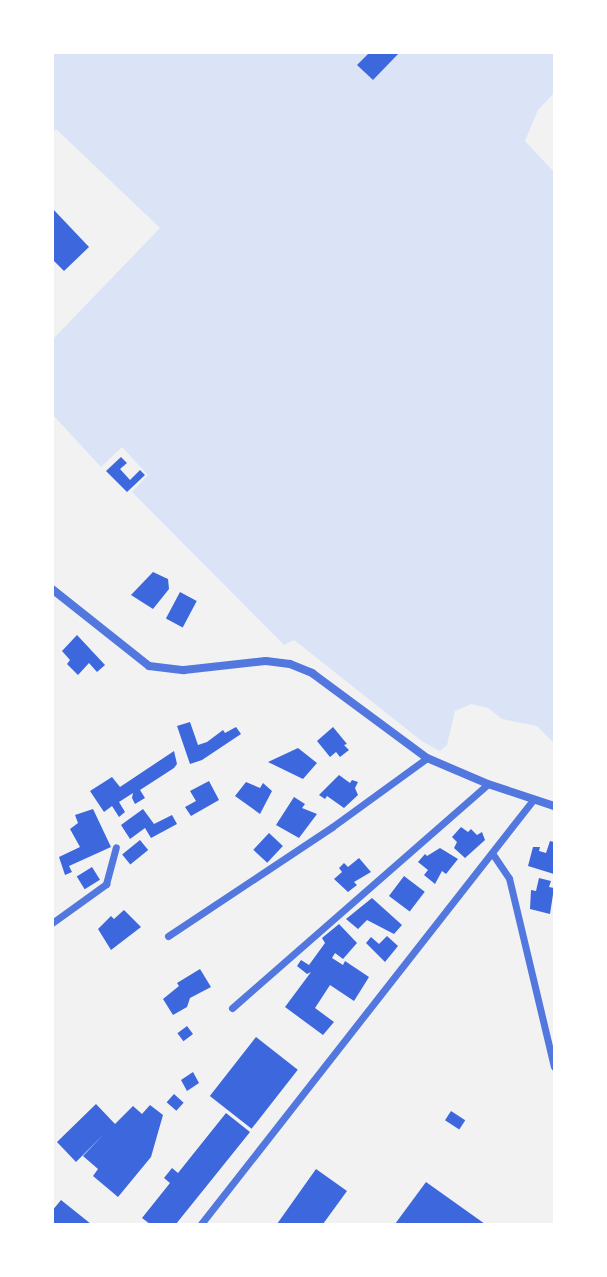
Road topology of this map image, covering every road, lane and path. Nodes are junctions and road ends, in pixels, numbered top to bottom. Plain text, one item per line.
1 (52, 589) edge
2 (427, 758) junction
3 (488, 784) junction
4 (533, 800) junction
5 (555, 806) edge
6 (116, 846) dead end
7 (492, 853) junction
8 (52, 923) edge
9 (168, 936) dead end
10 (232, 1008) dead end
11 (555, 1068) edge
12 (201, 1224) edge

1 - 2 street
2 - 3 street
2 - 9 street
3 - 4 street
3 - 10 street
4 - 5 street
4 - 7 street
6 - 8 street
7 - 11 street
7 - 12 street

